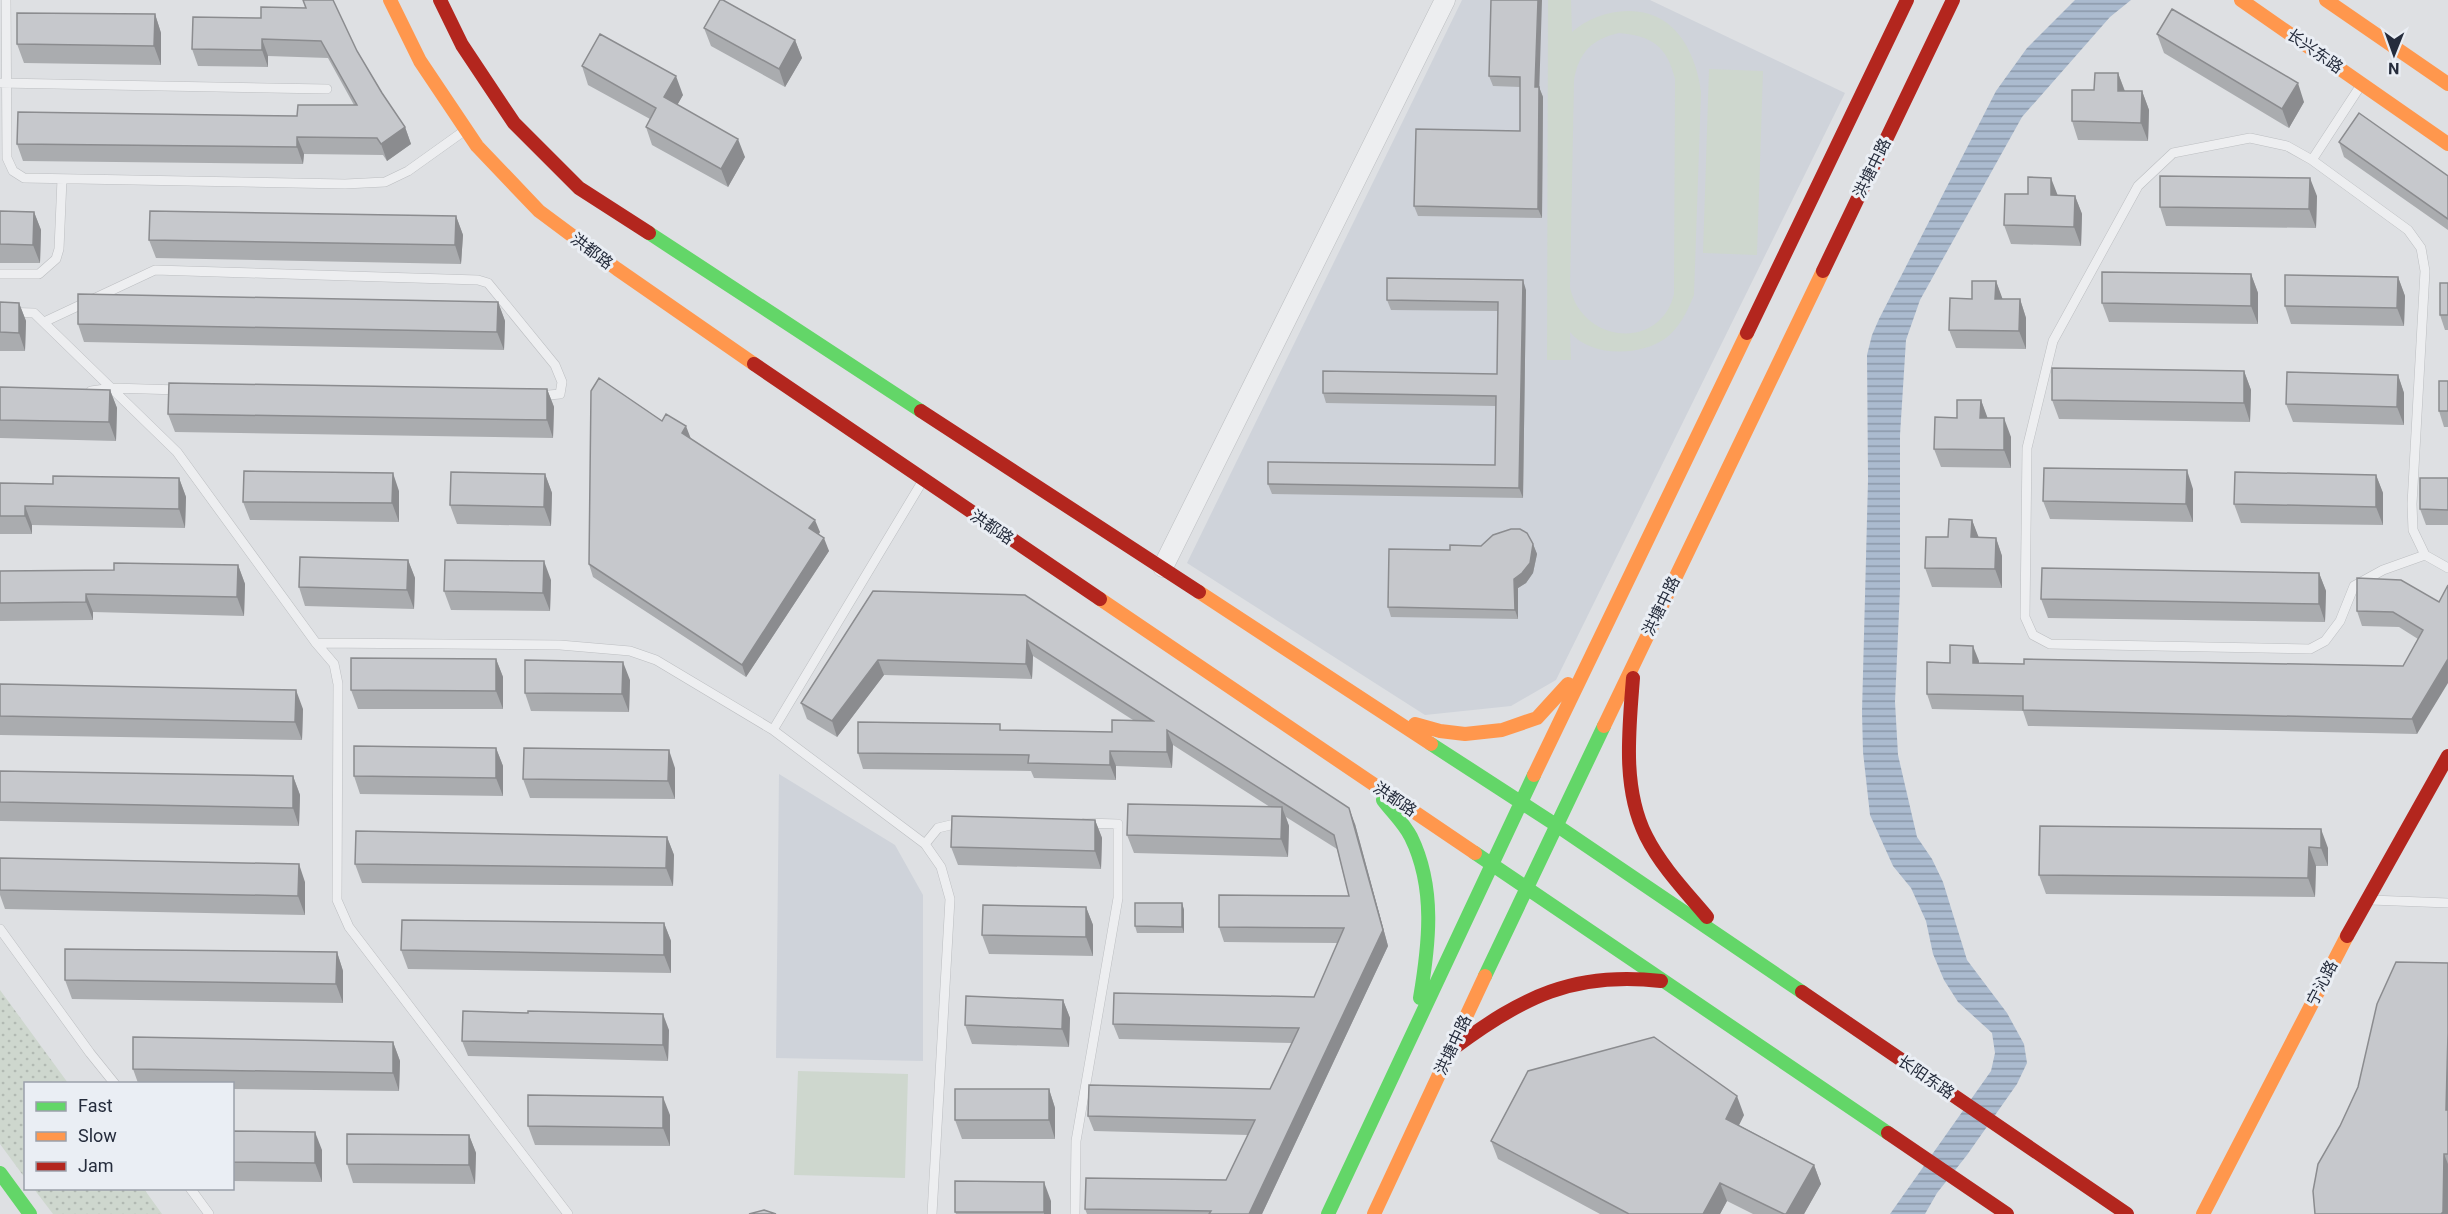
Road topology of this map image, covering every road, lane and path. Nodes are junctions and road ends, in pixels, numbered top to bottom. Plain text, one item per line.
1 (6, 0) edge
2 (390, 0) edge
3 (440, 0) edge
4 (1445, 0) edge
5 (1907, 0) edge
6 (1953, 0) edge
7 (2241, 0) edge
8 (2326, 0) edge
9 (3, 83) edge
10 (2361, 84) junction
11 (2448, 84) edge
12 (327, 89) dead end
13 (466, 129) junction
14 (2448, 144) edge
15 (2312, 159) junction
16 (62, 179) junction
17 (0, 274) edge
18 (0, 312) edge
19 (44, 322) junction
20 (112, 388) junction
21 (183, 390) edge
22 (77, 393) edge
23 (530, 396) edge
24 (923, 480) junction
25 (2425, 555) junction
26 (1163, 567) junction
27 (2448, 568) edge
28 (316, 643) junction
29 (1594, 650) junction
30 (1634, 664) junction
31 (1389, 715) junction
32 (773, 730) junction
33 (2448, 756) edge
34 (1370, 782) junction
35 (1521, 801) junction
36 (969, 822) edge
37 (1072, 823) edge
38 (1556, 825) junction
39 (925, 844) junction
40 (1491, 864) junction
41 (1526, 888) junction
42 (2366, 900) junction
43 (2448, 903) edge
44 (0, 929) edge
45 (1724, 939) junction
46 (1665, 982) junction
47 (1415, 1029) junction
48 (1449, 1052) junction
49 (115, 1082) edge
50 (0, 1173) edge
51 (191, 1190) edge
52 (30, 1214) edge
53 (209, 1214) edge
54 (568, 1214) edge
55 (932, 1214) edge
56 (1075, 1214) edge
57 (1328, 1214) edge
58 (1374, 1214) edge
59 (2007, 1214) edge
60 (2127, 1214) edge
61 (2203, 1214) edge

1 - 9 lane
2 - 13 main road, 洪都路
3 - 26 main road
4 - 26 street
5 - 29 main road
6 - 30 main road, 洪塘中路
7 - 10 main road, 长兴东路
8 - 11 main road
9 - 12 lane
9 - 16 lane
10 - 14 main road, 长兴东路
10 - 15 lane
13 - 16 lane
13 - 24 main road, 洪都路
15 - 25 lane
15 - 25 lane
16 - 17 lane
18 - 19 lane
19 - 20 lane
19 - 23 lane
20 - 21 lane
20 - 22 lane
20 - 28 lane
24 - 32 lane
24 - 34 main road, 洪都路
25 - 27 lane
26 - 31 main road
28 - 32 lane
28 - 54 lane
29 - 31 main road
29 - 35 main road
30 - 38 main road, 洪塘中路
30 - 45 main road
31 - 35 main road
32 - 39 lane
33 - 42 main road, 宁沁路
34 - 40 main road, 洪都路
34 - 47 main road
35 - 38 main road
35 - 40 main road
36 - 39 lane
37 - 56 lane
38 - 41 main road, 洪塘中路
38 - 45 main road
39 - 55 lane
40 - 41 main road, 洪都路
40 - 47 main road
41 - 46 main road, 洪都路
41 - 48 main road, 洪塘中路
42 - 43 lane
42 - 61 main road, 宁沁路
44 - 49 lane
45 - 60 main road, 长阳东路
46 - 48 main road
46 - 59 main road
47 - 57 main road
48 - 58 main road, 洪塘中路
50 - 52 main road
51 - 53 lane

